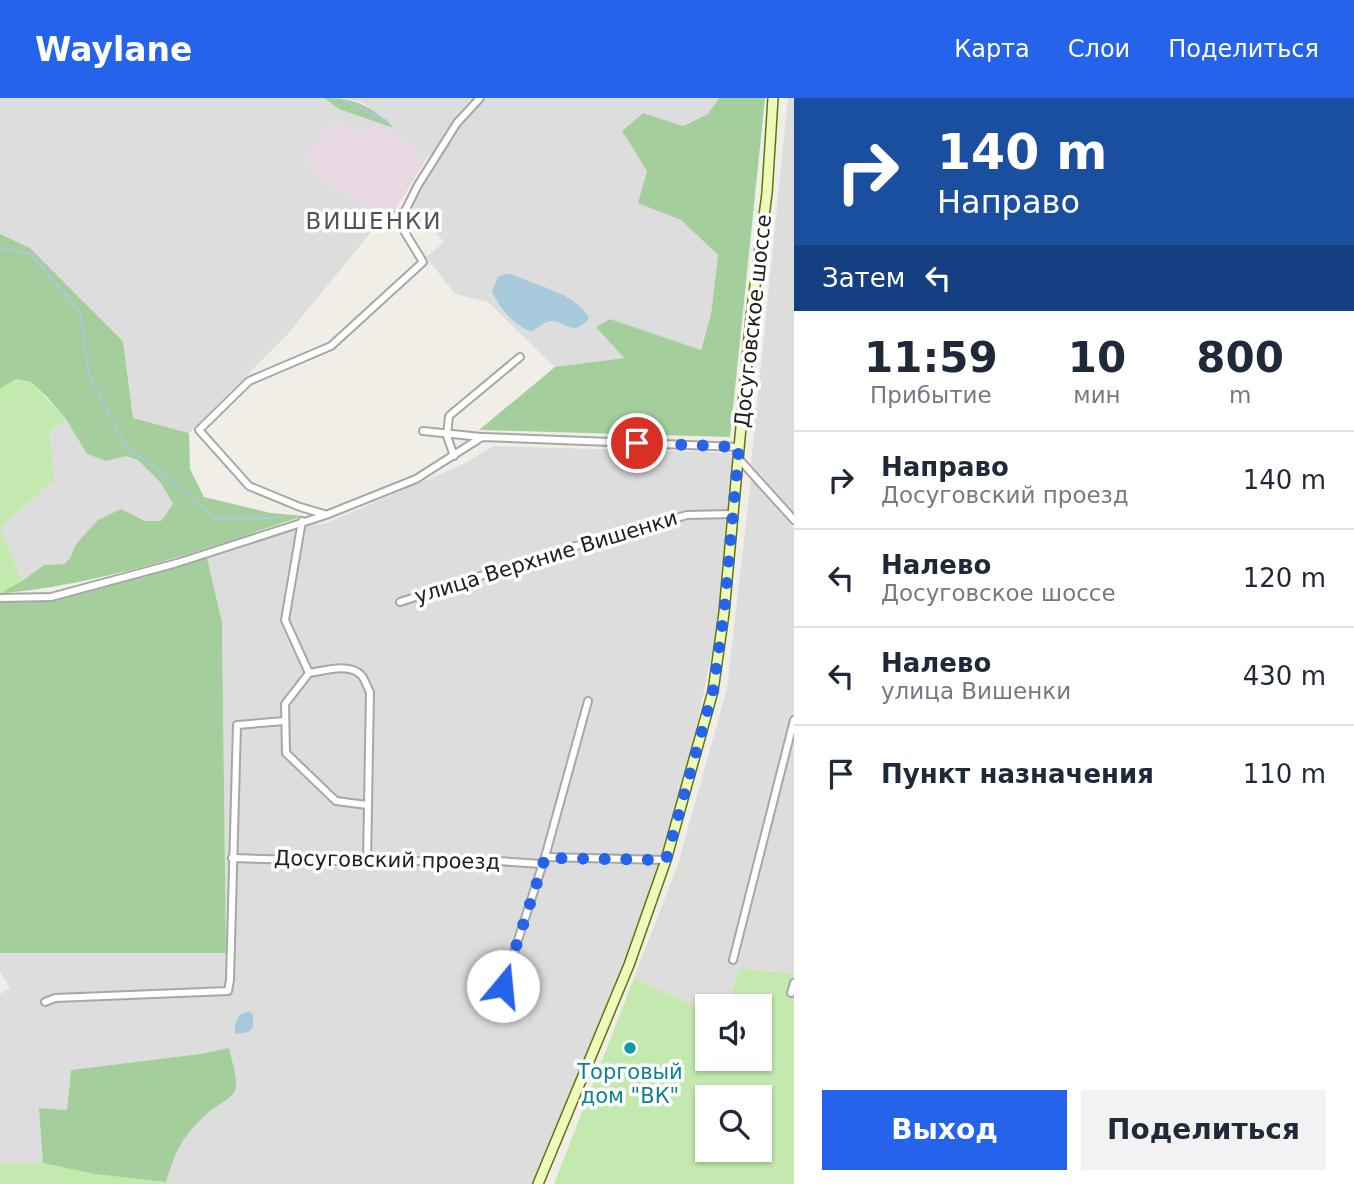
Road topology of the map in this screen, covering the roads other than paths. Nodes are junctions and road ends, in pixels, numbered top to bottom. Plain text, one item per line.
1 (480, 98) edge
2 (773, 98) edge
3 (396, 216) junction
4 (381, 217) dead end
5 (520, 358) dead end
6 (424, 431) dead end
7 (447, 434) junction
8 (483, 438) junction
9 (739, 447) junction
10 (454, 456) junction
11 (739, 459) junction
12 (733, 514) junction
13 (326, 515) junction
14 (794, 520) edge
15 (302, 521) junction
16 (0, 598) edge
17 (400, 601) dead end
18 (309, 673) junction
19 (588, 701) dead end
20 (794, 720) edge
21 (285, 721) junction
22 (367, 805) junction
23 (232, 858) junction
24 (666, 860) junction
25 (544, 861) junction
26 (367, 862) junction
27 (733, 960) dead end
28 (794, 984) edge
29 (503, 986) dead end
30 (791, 993) dead end
31 (46, 1002) dead end
32 (538, 1184) edge

1 - 3 street
2 - 9 main road, Досуговское шоссе
3 - 4 street
3 - 13 street
5 - 7 street
6 - 7 street
7 - 8 street
7 - 10 street
8 - 9 street
8 - 10 street
9 - 11 main road, Досуговское шоссе
10 - 13 street
11 - 12 main road, Досуговское шоссе
11 - 14 street
12 - 17 street, улица Верхние Вишенки
12 - 24 main road, Досуговское шоссе
13 - 15 street
15 - 16 street
15 - 18 street
18 - 21 street
18 - 22 street
19 - 25 street
20 - 27 street
21 - 22 street
21 - 23 street
22 - 26 street
23 - 26 street, Досуговский проезд
23 - 31 street
24 - 25 street, Досуговский проезд
24 - 32 main road, Досуговское шоссе
25 - 26 street, Досуговский проезд
25 - 29 street
28 - 30 street

